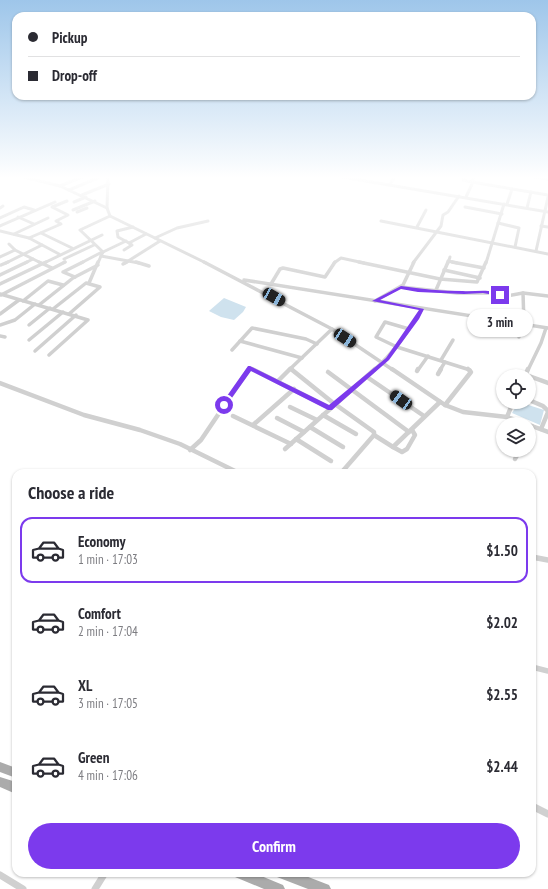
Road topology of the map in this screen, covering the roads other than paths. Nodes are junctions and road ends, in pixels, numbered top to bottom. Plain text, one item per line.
1 (15, 218) edge
2 (21, 218) edge
3 (47, 218) edge
4 (61, 218) edge
5 (104, 218) edge
6 (115, 218) edge
7 (422, 218) edge
8 (442, 218) edge
9 (500, 218) edge
10 (544, 218) edge
11 (0, 219) edge
12 (208, 221) dead end
13 (381, 221) dead end
14 (8, 222) junction
15 (498, 223) junction
16 (34, 224) junction
17 (0, 226) edge
18 (541, 226) junction
19 (134, 227) junction
20 (417, 227) junction
21 (548, 227) edge
22 (0, 231) edge
23 (437, 231) junction
24 (9, 233) junction
25 (41, 233) junction
26 (14, 234) junction
27 (146, 234) junction
28 (102, 235) dead end
29 (0, 236) edge
30 (29, 238) junction
31 (155, 238) junction
32 (90, 240) junction
33 (160, 241) junction
34 (128, 242) junction
35 (492, 242) junction
36 (9, 244) dead end
37 (42, 245) junction
38 (94, 245) junction
39 (515, 247) junction
40 (72, 248) junction
41 (16, 250) junction
42 (124, 250) dead end
43 (536, 251) junction
44 (0, 253) edge
45 (102, 253) junction
46 (24, 254) junction
47 (59, 254) junction
48 (548, 254) edge
49 (2, 256) edge
50 (450, 257) dead end
51 (33, 259) junction
52 (130, 260) junction
53 (448, 261) junction
54 (41, 263) junction
55 (123, 264) dead end
56 (1, 265) dead end
57 (98, 265) junction
58 (149, 266) dead end
59 (52, 268) junction
60 (484, 268) junction
61 (444, 270) junction
62 (408, 273) junction
63 (0, 275) edge
64 (75, 277) junction
65 (480, 278) junction
66 (239, 279) junction
67 (440, 279) junction
68 (0, 284) edge
69 (89, 284) junction
70 (271, 284) junction
71 (63, 285) junction
72 (401, 287) junction
73 (436, 290) junction
74 (523, 293) junction
75 (1, 295) edge
76 (548, 296) edge
77 (21, 300) junction
78 (375, 301) junction
79 (37, 305) junction
80 (52, 309) junction
81 (422, 309) junction
82 (63, 312) junction
83 (0, 314) edge
84 (69, 314) junction
85 (76, 316) junction
86 (517, 323) junction
87 (524, 324) junction
88 (0, 325) edge
89 (29, 325) dead end
90 (547, 328) edge
91 (332, 329) junction
92 (409, 329) junction
93 (0, 336) edge
94 (5, 337) dead end
95 (518, 337) dead end
96 (29, 340) dead end
97 (453, 340) dead end
98 (240, 341) junction
99 (317, 344) junction
100 (397, 347) junction
101 (232, 350) dead end
102 (35, 351) dead end
103 (49, 355) dead end
104 (428, 356) junction
105 (302, 358) junction
106 (443, 361) junction
107 (383, 363) junction
108 (291, 369) junction
109 (530, 369) edge
110 (417, 371) dead end
111 (328, 372) dead end
112 (438, 374) dead end
113 (367, 377) junction
114 (536, 379) edge
115 (278, 381) junction
116 (0, 383) edge
117 (548, 384) edge
118 (294, 389) junction
119 (351, 390) junction
120 (440, 402) junction
121 (536, 403) edge
122 (335, 404) junction
123 (445, 405) junction
124 (290, 407) dead end
125 (330, 408) junction
126 (510, 409) edge
127 (548, 411) edge
128 (323, 415) junction
129 (233, 416) dead end
130 (424, 416) junction
131 (507, 417) joint
132 (278, 418) dead end
133 (317, 420) junction
134 (253, 425) junction
135 (310, 427) junction
136 (536, 427) edge
137 (541, 429) junction
138 (410, 431) junction
139 (304, 432) junction
140 (548, 432) edge
141 (356, 434) dead end
142 (374, 435) junction
143 (296, 439) junction
144 (291, 444) junction
145 (343, 447) dead end
146 (393, 447) junction
147 (285, 449) dead end
148 (190, 450) junction
149 (330, 461) dead end
150 (231, 469) edge
151 (344, 469) edge
152 (536, 558) edge
153 (548, 560) edge
154 (536, 668) edge
155 (548, 671) edge
156 (0, 767) edge
157 (12, 772) edge
158 (0, 782) edge
159 (12, 786) edge
160 (536, 808) edge
161 (548, 814) edge
162 (0, 875) edge
163 (102, 877) edge
164 (249, 877) edge
165 (292, 877) edge
166 (13, 886) edge
167 (23, 889) edge
168 (95, 889) edge
169 (279, 889) edge
170 (324, 889) edge

1 - 14 street
2 - 16 street
3 - 16 street
4 - 25 street
5 - 32 street
6 - 19 street
7 - 20 street
8 - 23 street
9 - 15 street
10 - 18 street
11 - 14 street
12 - 31 street
13 - 20 street
14 - 17 street
15 - 35 street
15 - 39 street
16 - 26 street
18 - 21 street
18 - 43 street
19 - 27 street
19 - 34 street
20 - 23 street
22 - 24 street
23 - 35 street
23 - 62 street
24 - 26 street
24 - 29 street
25 - 30 street
25 - 40 street
26 - 30 street
27 - 31 street
27 - 34 street
28 - 32 street
30 - 37 street
31 - 33 street
32 - 38 street
32 - 40 street
33 - 52 street
33 - 66 street
34 - 42 street
34 - 45 street
35 - 39 street
35 - 60 street
36 - 41 street
37 - 46 street
37 - 47 street
38 - 45 street
38 - 59 street
39 - 43 street
40 - 47 street
41 - 46 street
41 - 49 street
43 - 48 street
44 - 49 street
45 - 52 street
45 - 57 street
45 - 64 street
46 - 51 street
46 - 56 street
47 - 54 street
50 - 53 street
51 - 54 street
51 - 63 street
52 - 55 street
52 - 58 street
53 - 60 street
53 - 61 street
54 - 59 street
54 - 68 street
57 - 64 street
57 - 69 street
59 - 75 street
60 - 65 street
61 - 65 street
61 - 67 street
62 - 67 street
62 - 70 street
62 - 72 street
64 - 71 street
65 - 67 street
66 - 70 street
66 - 91 street
67 - 73 street
69 - 80 street
69 - 84 street
70 - 78 street
71 - 77 street
71 - 79 street
72 - 73 street
72 - 78 street
73 - 74 street
74 - 76 street
74 - 87 street
75 - 77 street
77 - 79 street
77 - 83 street
78 - 81 street
79 - 80 street
79 - 88 street
80 - 82 street
80 - 89 street
81 - 86 street
81 - 92 street
82 - 84 street
82 - 96 street
84 - 85 street
85 - 102 street
85 - 103 street
86 - 87 street
86 - 95 street
87 - 90 street
90 - 109 street
91 - 99 street
91 - 107 street
92 - 100 street
92 - 100 street
93 - 94 street
97 - 106 street
98 - 99 street
98 - 101 street
98 - 105 street
99 - 105 street
100 - 104 street
100 - 107 street
104 - 106 street
104 - 110 street
105 - 108 street
106 - 112 street
106 - 123 street
107 - 113 street
107 - 120 street
108 - 115 street
108 - 122 street
111 - 119 street
113 - 119 street
113 - 130 street
114 - 117 street
115 - 118 street
115 - 148 street
116 - 148 street
118 - 125 street
118 - 134 street
119 - 122 street
119 - 138 street
120 - 123 street
120 - 130 street
121 - 127 street
122 - 125 street
122 - 142 street
123 - 131 street
124 - 133 street
125 - 128 street
126 - 131 street
127 - 137 street
128 - 133 street
128 - 141 street
129 - 134 street
130 - 138 street
132 - 139 street
133 - 135 street
134 - 144 street
135 - 139 street
135 - 145 street
136 - 137 street
137 - 140 street
138 - 146 street
138 - 146 street
139 - 143 street
142 - 146 street
142 - 151 street
143 - 144 street
143 - 149 street
144 - 147 street
148 - 150 street
152 - 153 street
154 - 155 street
156 - 157 main road
158 - 159 main road
160 - 161 street
162 - 166 street
163 - 168 street
164 - 169 main road
165 - 170 main road
166 - 167 street

